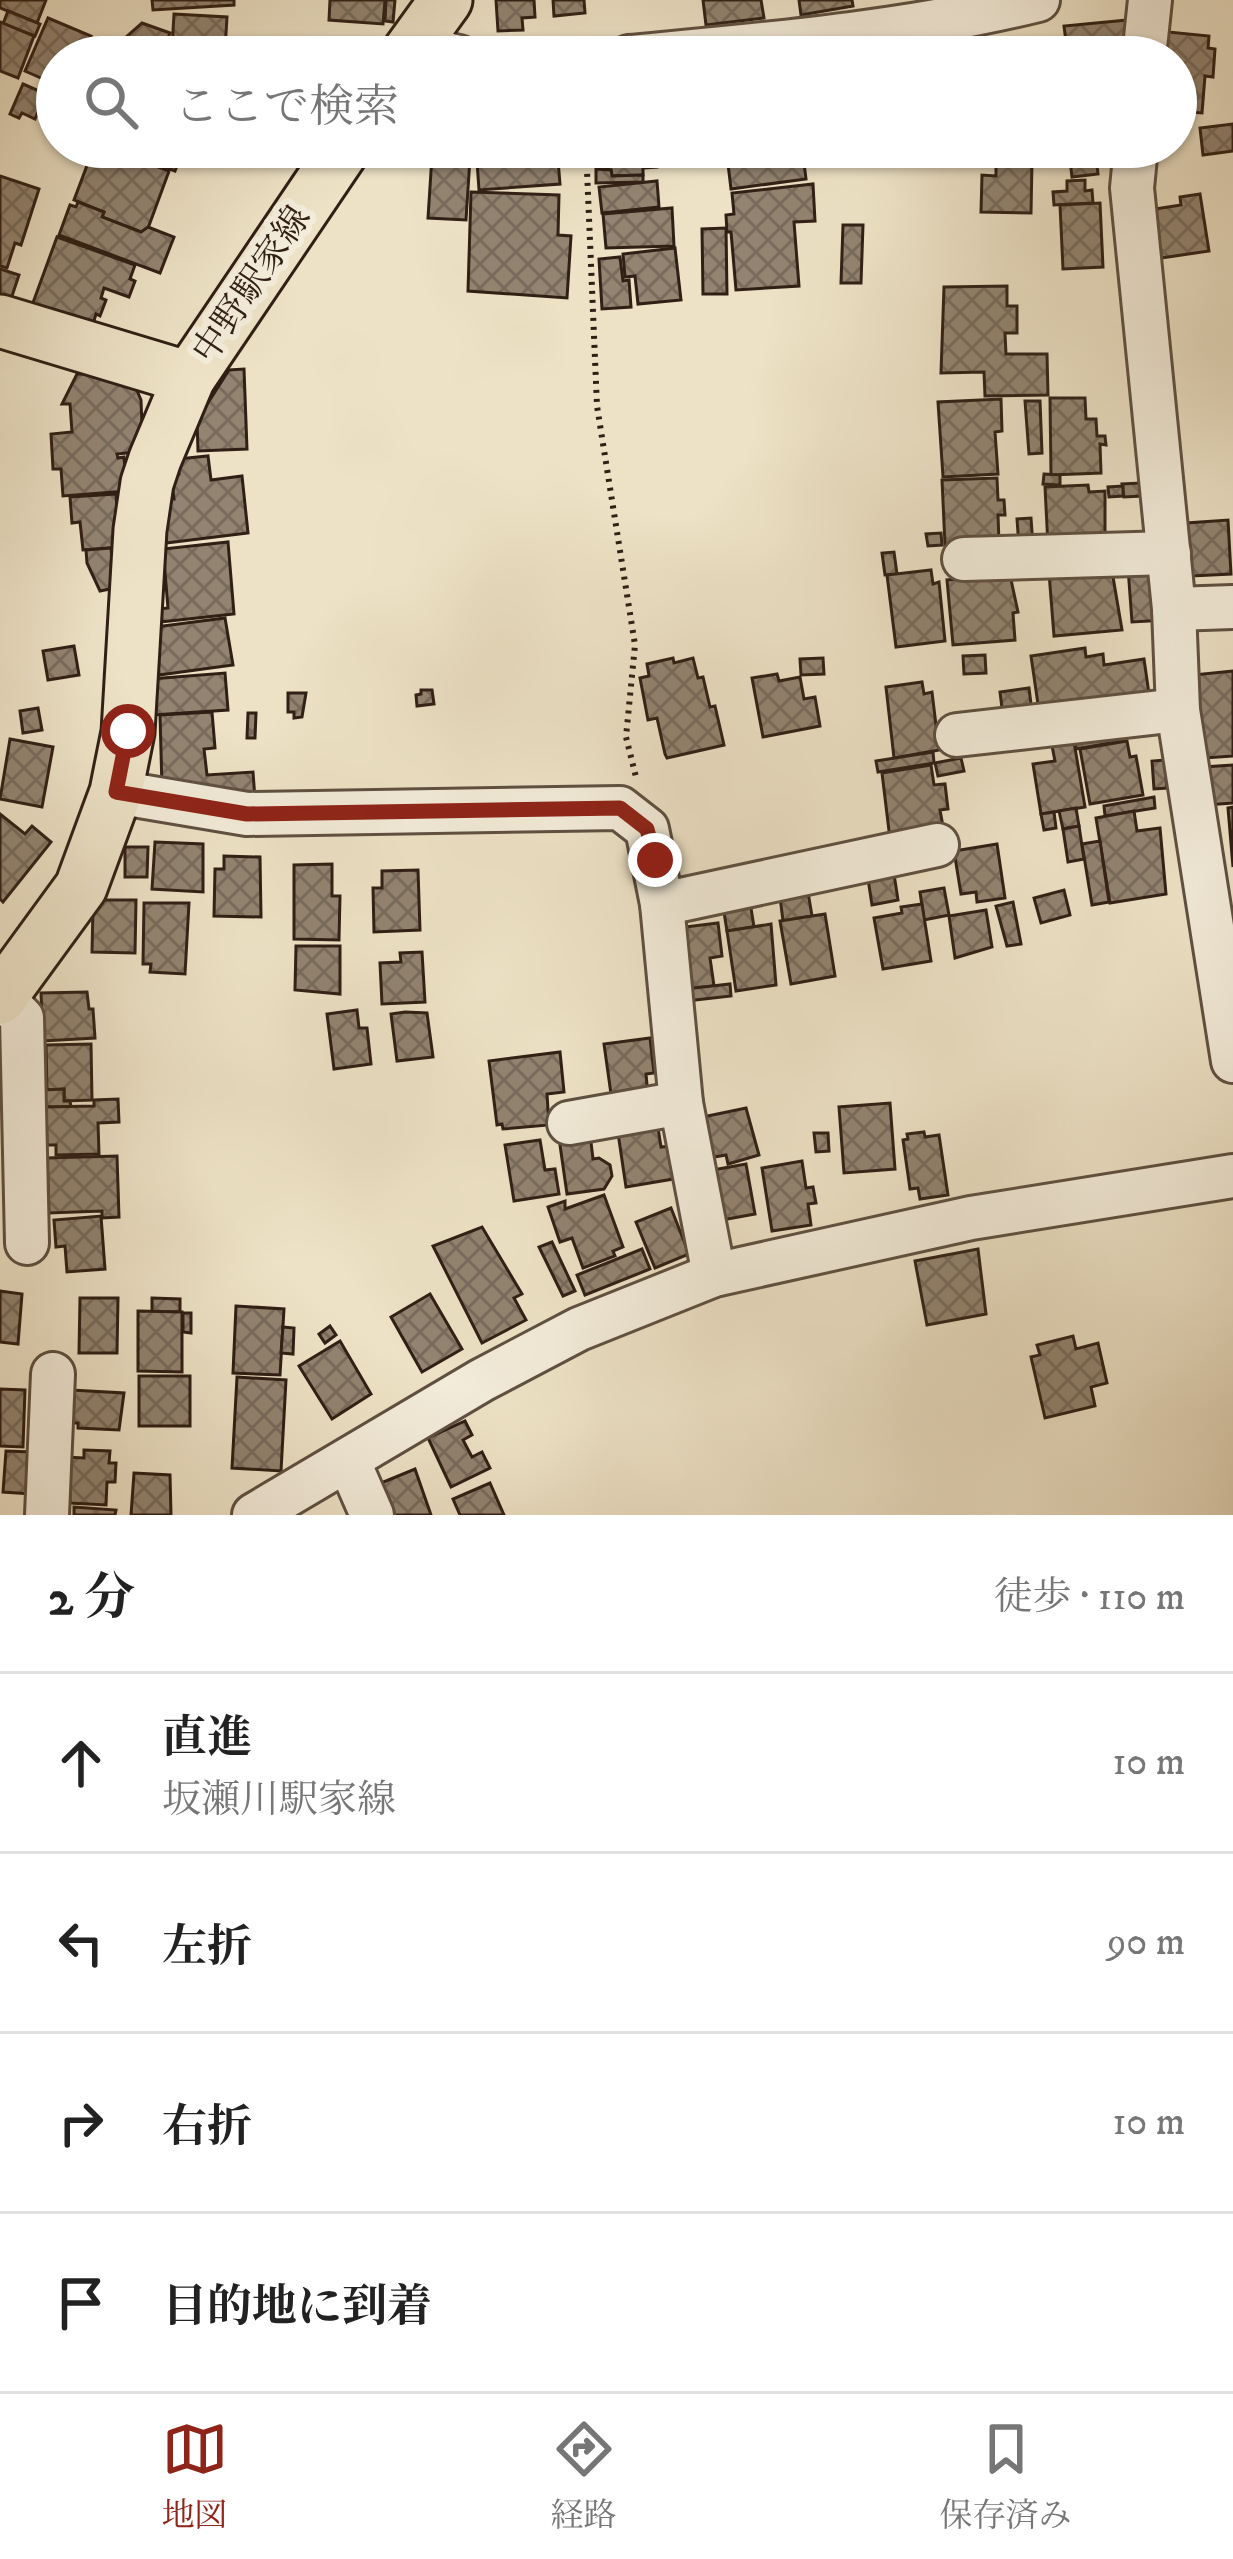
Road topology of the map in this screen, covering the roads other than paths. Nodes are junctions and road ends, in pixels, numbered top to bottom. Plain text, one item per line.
1 (446, 0) edge
2 (1038, 0) edge
3 (1150, 0) edge
4 (433, 36) edge
5 (850, 36) edge
6 (1146, 36) edge
7 (331, 168) edge
8 (1134, 168) edge
9 (0, 321) edge
10 (189, 378) junction
11 (1169, 554) junction
12 (964, 559) dead end
13 (1233, 607) edge
14 (1174, 609) junction
15 (1178, 710) junction
16 (957, 735) dead end
17 (116, 792) junction
18 (937, 844) dead end
19 (662, 904) junction
20 (1, 997) edge
21 (1233, 1061) edge
22 (681, 1103) junction
23 (569, 1123) dead end
24 (1233, 1176) edge
25 (27, 1243) dead end
26 (714, 1275) junction
27 (53, 1374) dead end
28 (349, 1460) junction
29 (47, 1515) edge
30 (254, 1515) edge
31 (372, 1515) edge

1 - 4 main road
2 - 5 street
3 - 6 street
7 - 10 main road, 中野駅家線
8 - 11 street
9 - 10 main road, 中野駅家線
10 - 17 main road
11 - 12 street
11 - 14 street
13 - 14 street
14 - 15 street
15 - 16 street
15 - 21 street
17 - 19 street
17 - 20 main road
18 - 19 street
19 - 22 street
20 - 25 street
22 - 23 street
22 - 26 street
24 - 26 street
26 - 28 street
27 - 29 street
28 - 30 street
28 - 31 street

